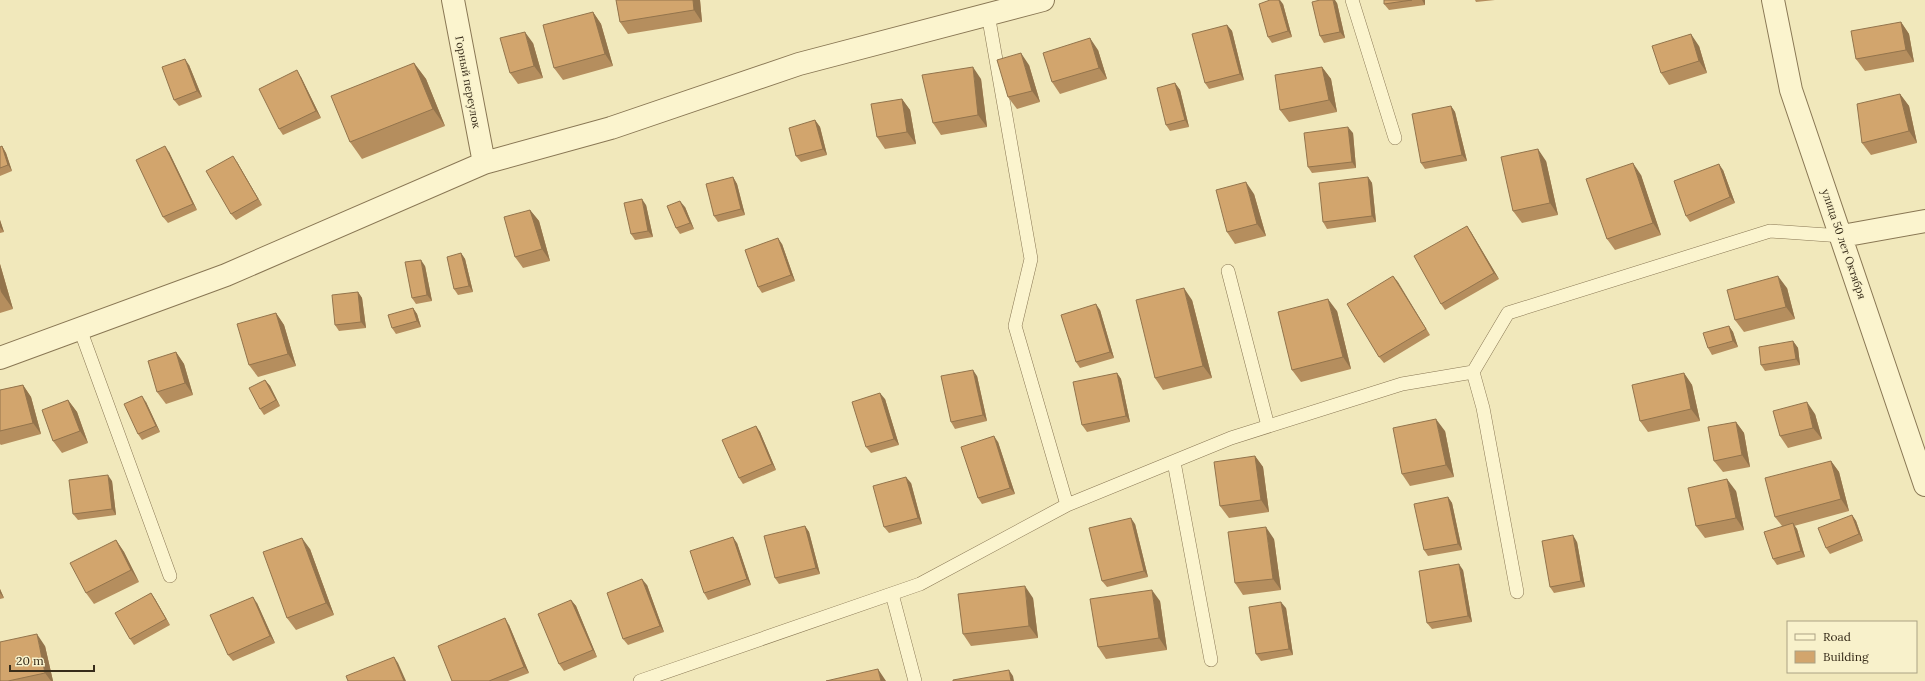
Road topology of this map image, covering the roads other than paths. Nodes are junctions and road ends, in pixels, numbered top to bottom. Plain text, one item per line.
1 (453, 0) edge
2 (1043, 0) edge
3 (1352, 0) edge
4 (1773, 0) edge
5 (988, 14) junction
6 (1395, 138) dead end
7 (484, 163) junction
8 (1925, 221) edge
9 (1842, 236) junction
10 (1228, 271) dead end
11 (80, 329) junction
12 (0, 358) edge
13 (1473, 372) junction
14 (1268, 426) junction
15 (1174, 462) junction
16 (1925, 485) edge
17 (1067, 505) junction
18 (170, 576) dead end
19 (1517, 592) dead end
20 (892, 594) junction
21 (1211, 660) dead end
22 (641, 681) edge
23 (915, 681) edge

1 - 7 street, Горный переулок
2 - 5 street
3 - 6 lane
4 - 9 street, улица 50 лет Октября
5 - 7 street
5 - 17 lane
7 - 11 street
8 - 9 street
9 - 13 lane
9 - 16 street, улица 50 лет Октября
10 - 14 lane
11 - 12 street
11 - 18 lane
13 - 14 lane
13 - 19 lane
14 - 15 lane
15 - 17 lane
15 - 21 lane
17 - 20 lane
20 - 22 lane
20 - 23 lane

